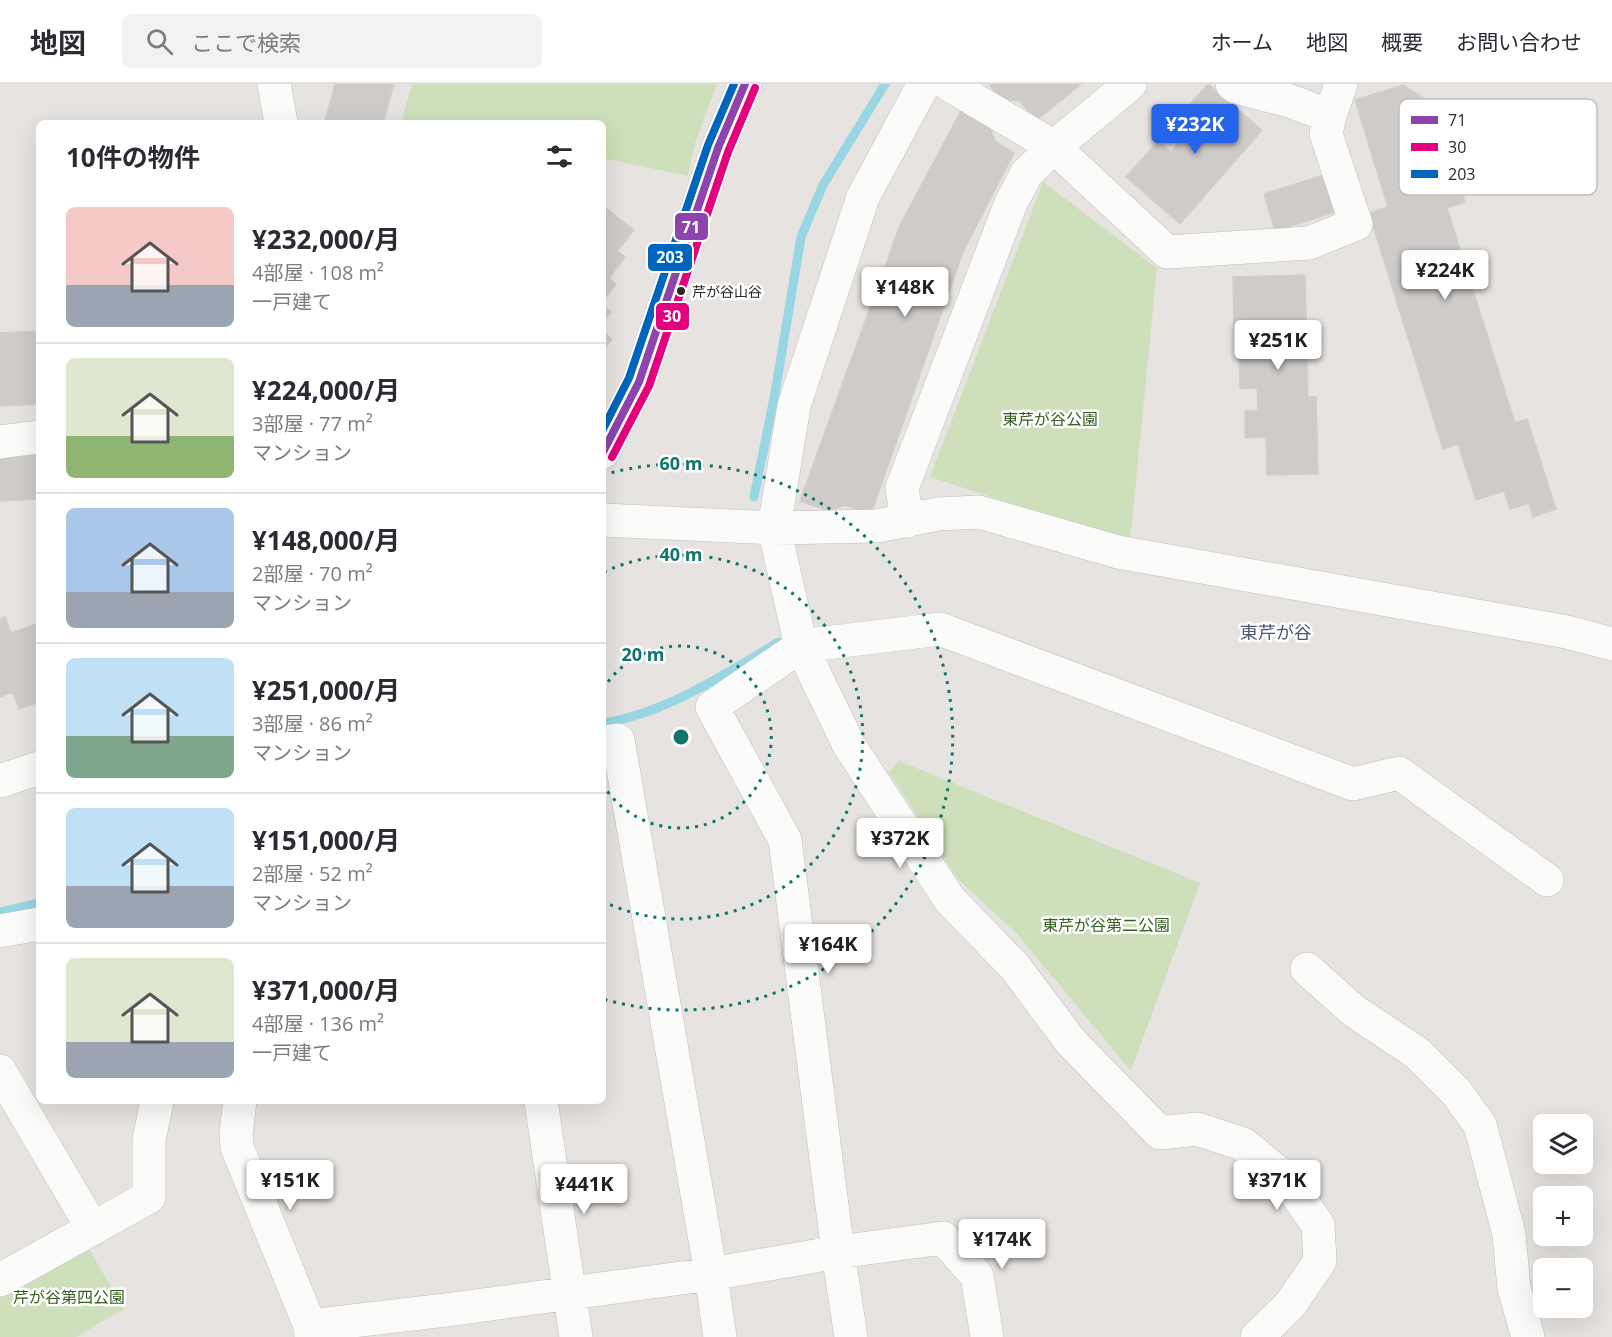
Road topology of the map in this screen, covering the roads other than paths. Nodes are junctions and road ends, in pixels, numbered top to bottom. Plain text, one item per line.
1 (274, 84) edge
2 (745, 84) edge
3 (924, 84) edge
4 (948, 84) edge
5 (1130, 84) edge
6 (1232, 84) edge
7 (1341, 84) edge
8 (1330, 116) junction
9 (280, 120) edge
10 (1054, 147) junction
11 (36, 437) edge
12 (0, 442) edge
13 (606, 446) edge
14 (606, 520) edge
15 (907, 521) junction
16 (774, 528) junction
17 (1612, 644) edge
18 (801, 646) junction
19 (606, 742) edge
20 (36, 769) edge
21 (0, 781) edge
22 (1547, 880) dead end
23 (36, 925) edge
24 (0, 931) edge
25 (1307, 969) dead end
26 (0, 1071) edge
27 (156, 1104) edge
28 (240, 1104) edge
29 (541, 1104) edge
30 (93, 1229) junction
31 (838, 1252) junction
32 (711, 1274) junction
33 (0, 1280) edge
34 (570, 1293) junction
35 (448, 1324) edge
36 (310, 1331) edge
37 (576, 1337) edge
38 (720, 1337) edge
39 (851, 1337) edge
40 (987, 1337) edge
41 (1257, 1337) edge
42 (1528, 1337) edge

1 - 9 street
2 - 13 street
3 - 16 street
4 - 10 street
5 - 10 street
6 - 8 street
7 - 8 street
8 - 10 street
10 - 15 street
11 - 12 street
14 - 16 street
15 - 16 street
15 - 17 street
16 - 18 street
18 - 22 street
18 - 31 street
18 - 41 street
19 - 32 street
20 - 21 street
23 - 24 street
25 - 42 street
26 - 30 street
27 - 30 street
28 - 36 street
29 - 34 street
30 - 33 street
31 - 32 street
31 - 39 street
31 - 40 street
32 - 34 street
32 - 38 street
34 - 35 street
34 - 37 street
35 - 36 street

